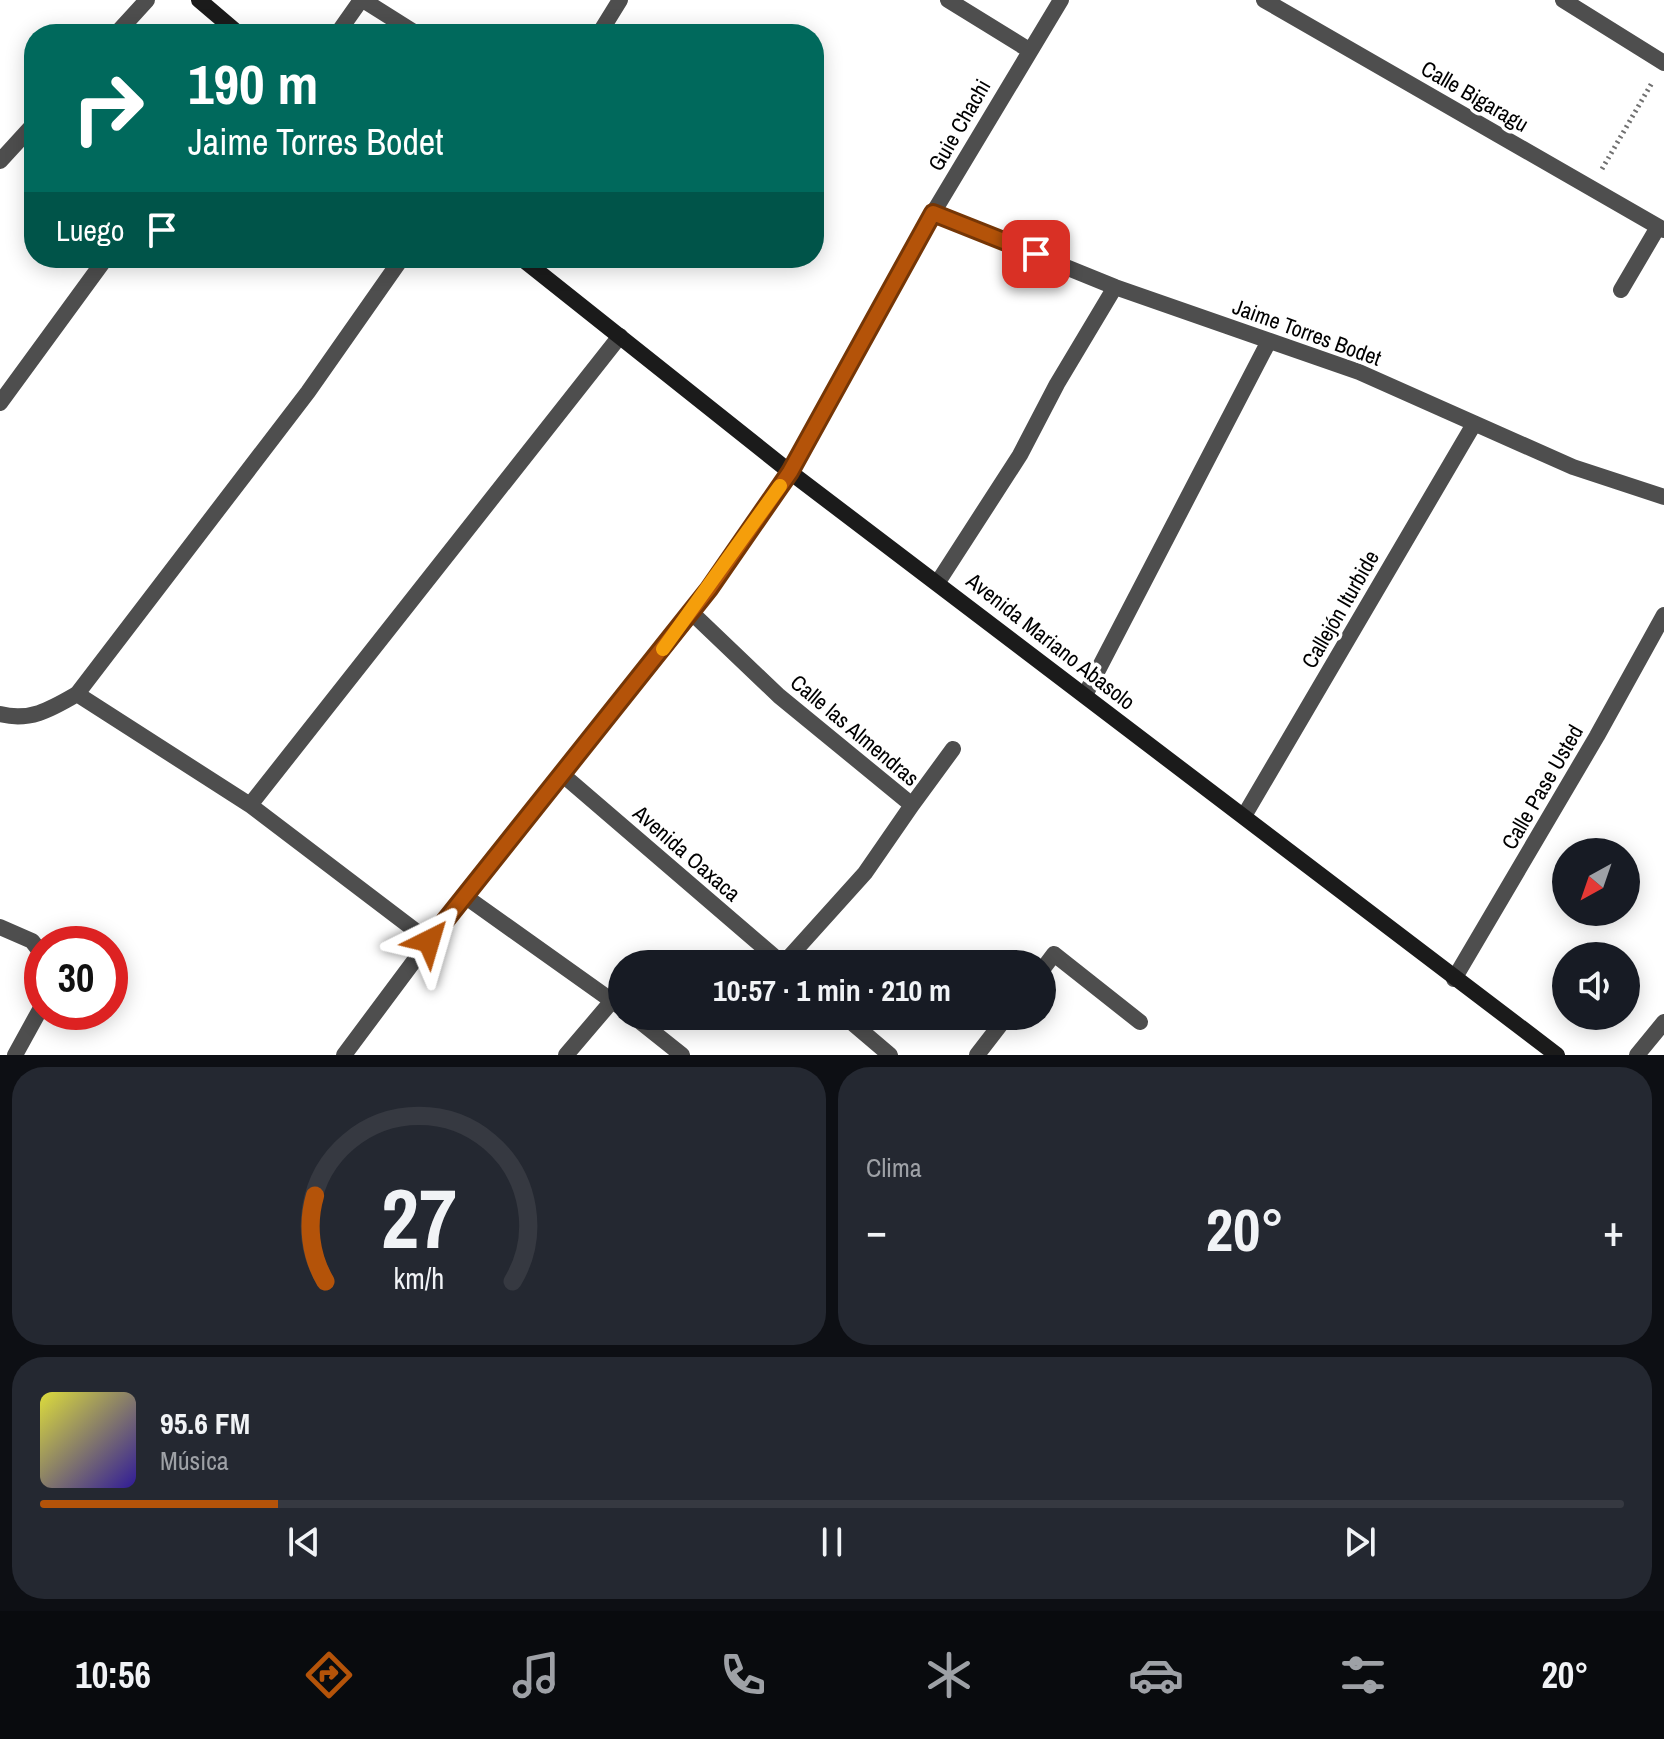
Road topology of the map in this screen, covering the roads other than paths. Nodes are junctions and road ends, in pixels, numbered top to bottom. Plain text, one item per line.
1 (147, 0) edge
2 (199, 0) edge
3 (362, 0) edge
4 (620, 0) edge
5 (948, 0) edge
6 (1061, 0) edge
7 (1264, 0) edge
8 (1563, 0) edge
9 (125, 24) edge
10 (227, 24) edge
11 (344, 24) edge
12 (401, 24) edge
13 (605, 24) edge
14 (1029, 50) junction
15 (1664, 63) edge
16 (24, 135) edge
17 (0, 161) edge
18 (933, 213) junction
19 (1661, 228) edge
20 (99, 268) edge
21 (395, 268) edge
22 (534, 268) edge
23 (1115, 287) junction
24 (1621, 290) dead end
25 (620, 336) junction
26 (1269, 341) junction
27 (0, 403) edge
28 (1474, 424) junction
29 (790, 472) junction
30 (1664, 497) edge
31 (938, 582) junction
32 (692, 613) junction
33 (1664, 615) edge
34 (77, 694) junction
35 (1085, 695) junction
36 (0, 714) edge
37 (953, 749) dead end
38 (563, 775) junction
39 (250, 805) junction
40 (912, 805) junction
41 (1244, 816) junction
42 (466, 897) junction
43 (0, 927) edge
44 (24, 938) edge
45 (429, 941) junction
46 (767, 950) edge
47 (796, 950) edge
48 (1056, 956) edge
49 (1454, 979) junction
50 (608, 999) edge
51 (608, 1014) edge
52 (1140, 1022) dead end
53 (1664, 1022) edge
54 (29, 1030) edge
55 (651, 1030) edge
56 (861, 1030) edge
57 (996, 1030) edge
58 (15, 1055) edge
59 (344, 1055) edge
60 (566, 1055) edge
61 (682, 1055) edge
62 (890, 1055) edge
63 (977, 1055) edge
64 (1557, 1055) edge
65 (1637, 1055) edge

1 - 9 street
2 - 10 street
3 - 11 street
3 - 12 street
4 - 13 street
5 - 14 street
6 - 14 street, Guie Chachi
7 - 19 street, Calle Bigaragu
8 - 15 street
14 - 18 street, Guie Chachi
16 - 17 street
18 - 23 street, Jaime Torres Bodet
18 - 29 street, Guie Chachi
19 - 24 street
20 - 27 street
21 - 34 street
22 - 25 street, Avenida Mariano Abasolo
23 - 26 street, Jaime Torres Bodet
23 - 31 street
25 - 29 street, Avenida Mariano Abasolo
25 - 39 street
26 - 28 street, Jaime Torres Bodet
26 - 35 street
28 - 30 street, Jaime Torres Bodet
28 - 41 street, Callejón Iturbide
29 - 31 street, Avenida Mariano Abasolo
29 - 32 street, Guie Chachi
31 - 35 street, Avenida Mariano Abasolo
32 - 38 street, Guie Chachi
32 - 40 street, Calle las Almendras
33 - 49 street, Calle Pase Usted
34 - 36 street
34 - 39 street
35 - 41 street, Avenida Mariano Abasolo
37 - 40 street
38 - 42 street, Guie Chachi
38 - 46 street, Avenida Oaxaca
39 - 45 street
40 - 47 street, Calle las Almendras
41 - 49 street, Avenida Mariano Abasolo
42 - 45 street, Guie Chachi
42 - 50 street
43 - 44 street
45 - 59 street, Guie Chachi
48 - 52 street
49 - 64 street, Avenida Mariano Abasolo
51 - 60 street
53 - 65 street
54 - 58 street
55 - 61 street
56 - 62 street
57 - 63 street

